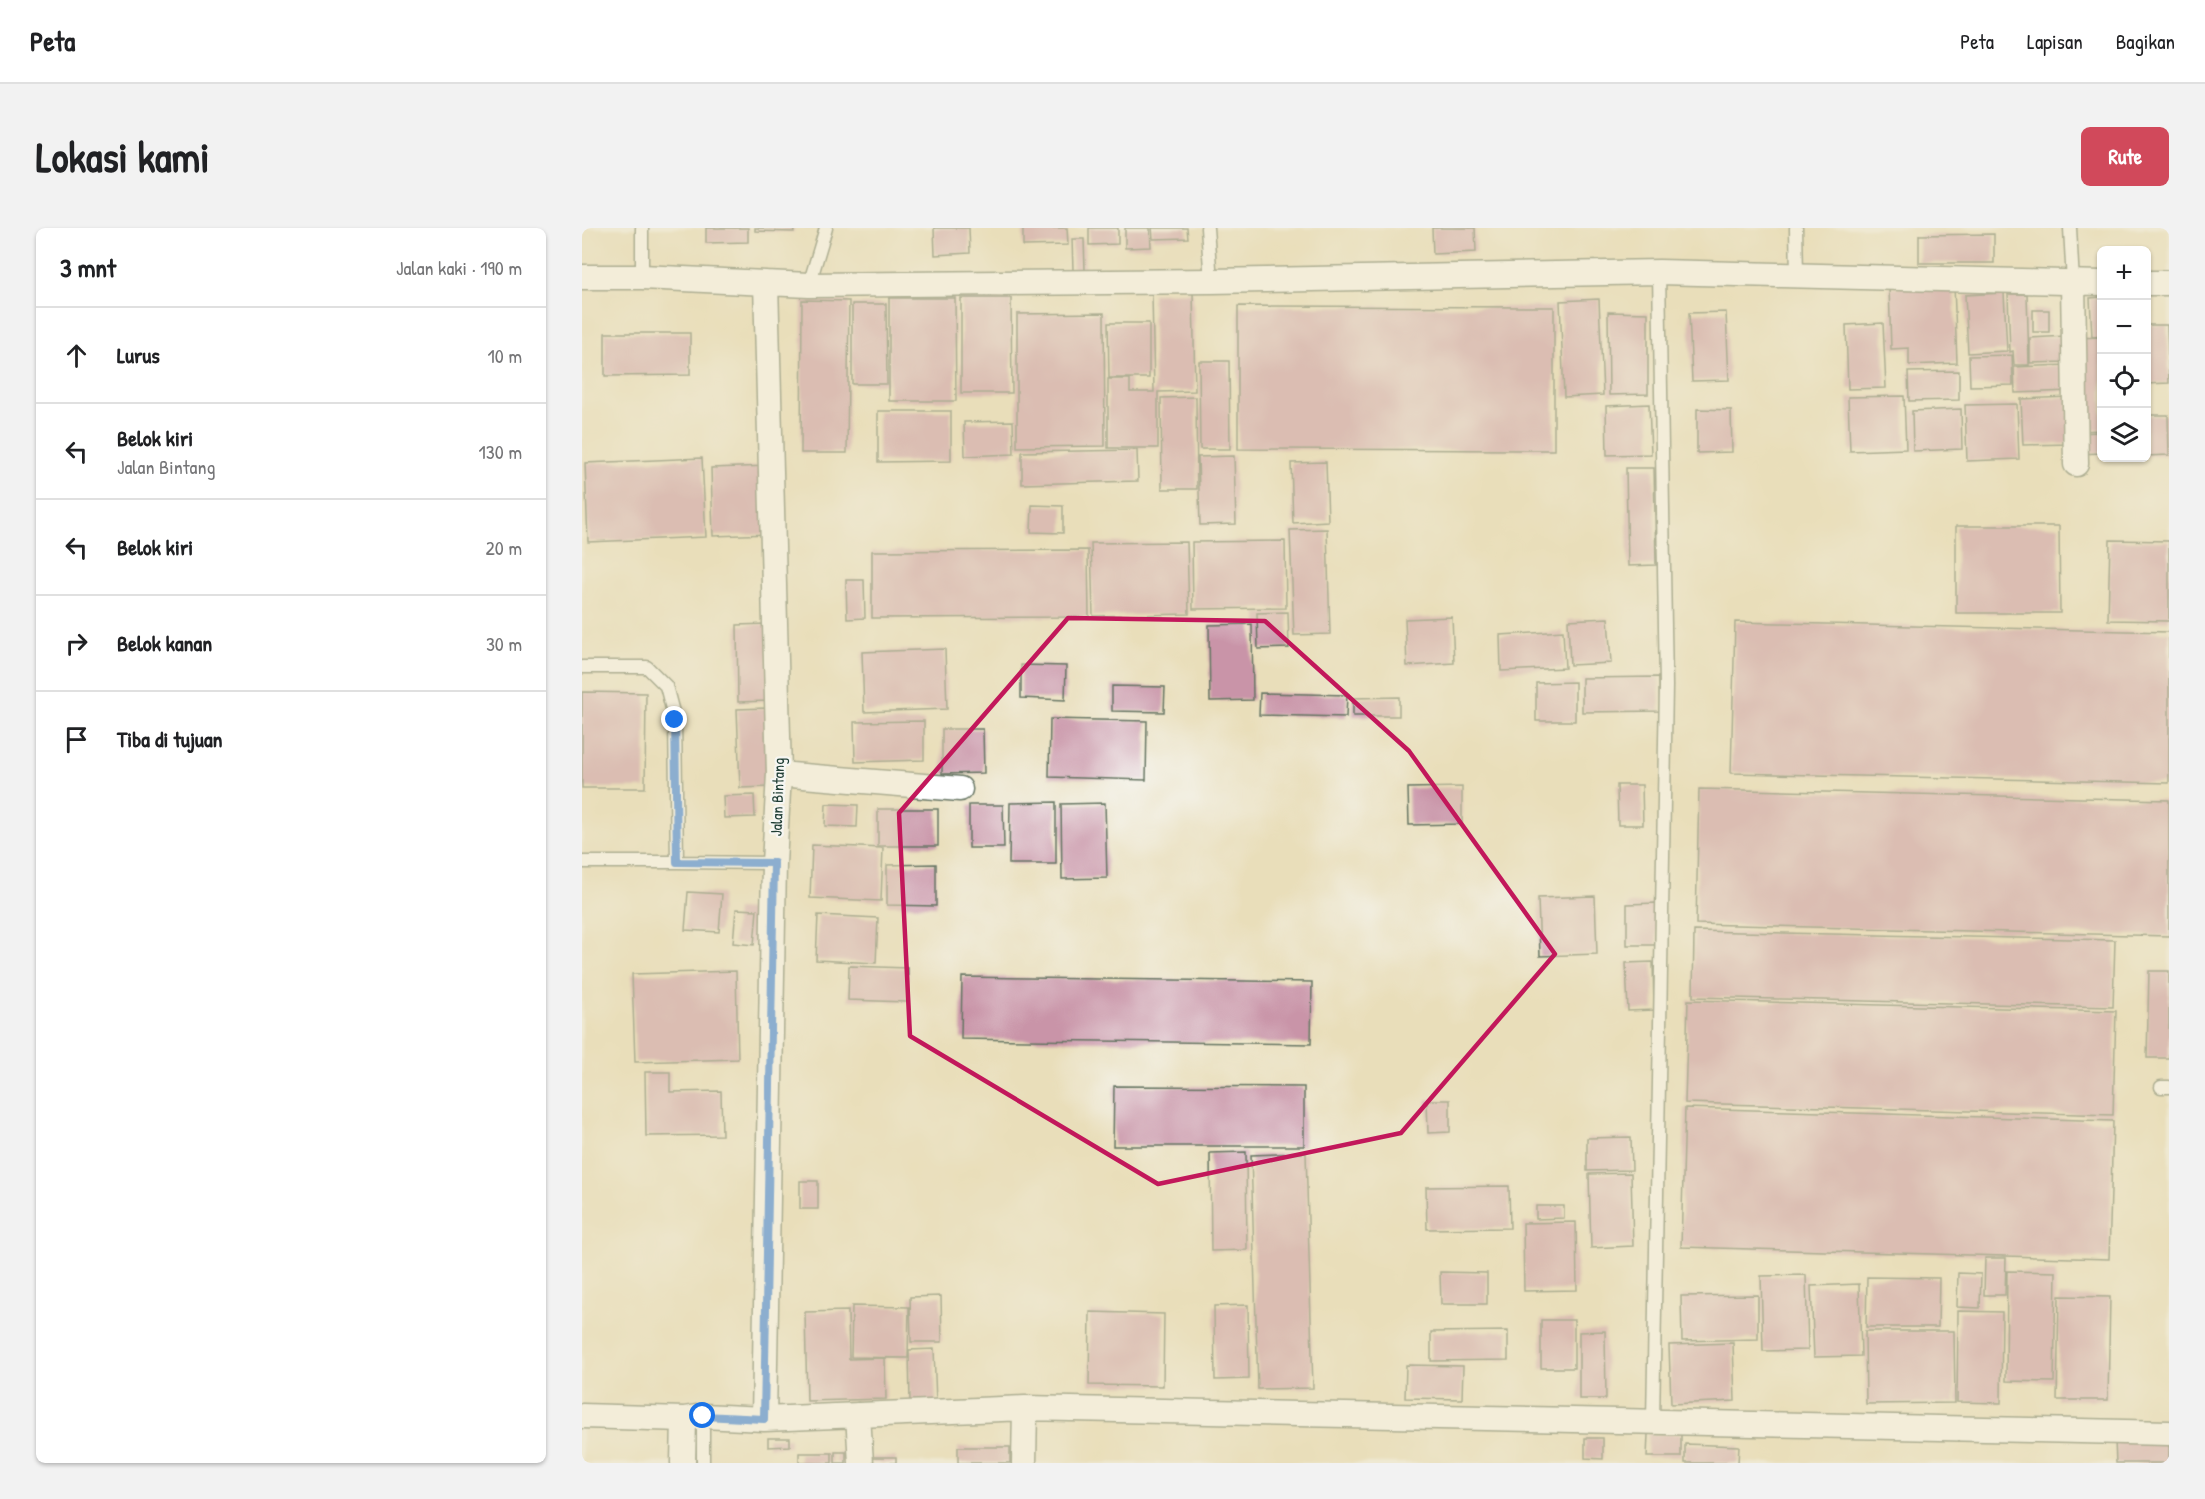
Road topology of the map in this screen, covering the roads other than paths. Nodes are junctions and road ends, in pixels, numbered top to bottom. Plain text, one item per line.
1 (642, 228) edge
2 (826, 228) edge
3 (1208, 228) edge
4 (1796, 228) edge
5 (2070, 228) edge
6 (1659, 272) junction
7 (1797, 274) junction
8 (582, 277) edge
9 (642, 277) junction
10 (1211, 281) junction
11 (766, 283) junction
12 (2073, 283) junction
13 (2097, 283) edge
14 (2151, 283) edge
15 (2169, 283) edge
16 (809, 285) junction
17 (2076, 464) dead end
18 (582, 667) edge
19 (779, 774) junction
20 (960, 789) dead end
21 (582, 862) edge
22 (677, 862) junction
23 (774, 863) junction
24 (1025, 1407) junction
25 (858, 1415) junction
26 (582, 1416) edge
27 (693, 1418) junction
28 (764, 1419) junction
29 (1653, 1422) junction
30 (2169, 1433) edge
31 (683, 1463) edge
32 (703, 1463) edge
33 (861, 1463) edge
34 (1024, 1463) edge

1 - 9 lane
2 - 16 lane
3 - 10 lane
4 - 7 lane
5 - 12 lane
6 - 7 street
6 - 10 street
6 - 29 lane
7 - 12 street
8 - 9 street
9 - 11 street
10 - 16 street
11 - 16 street
11 - 19 street, Jalan Bintang
12 - 13 street
12 - 17 street
14 - 15 street
18 - 22 lane
19 - 20 street
19 - 23 street, Jalan Bintang
21 - 22 lane
22 - 23 lane
23 - 28 street, Jalan Bintang
24 - 25 street
24 - 29 street
24 - 34 street
25 - 28 street
25 - 33 street
26 - 27 street
27 - 28 street
27 - 31 street
27 - 32 lane
29 - 30 street

